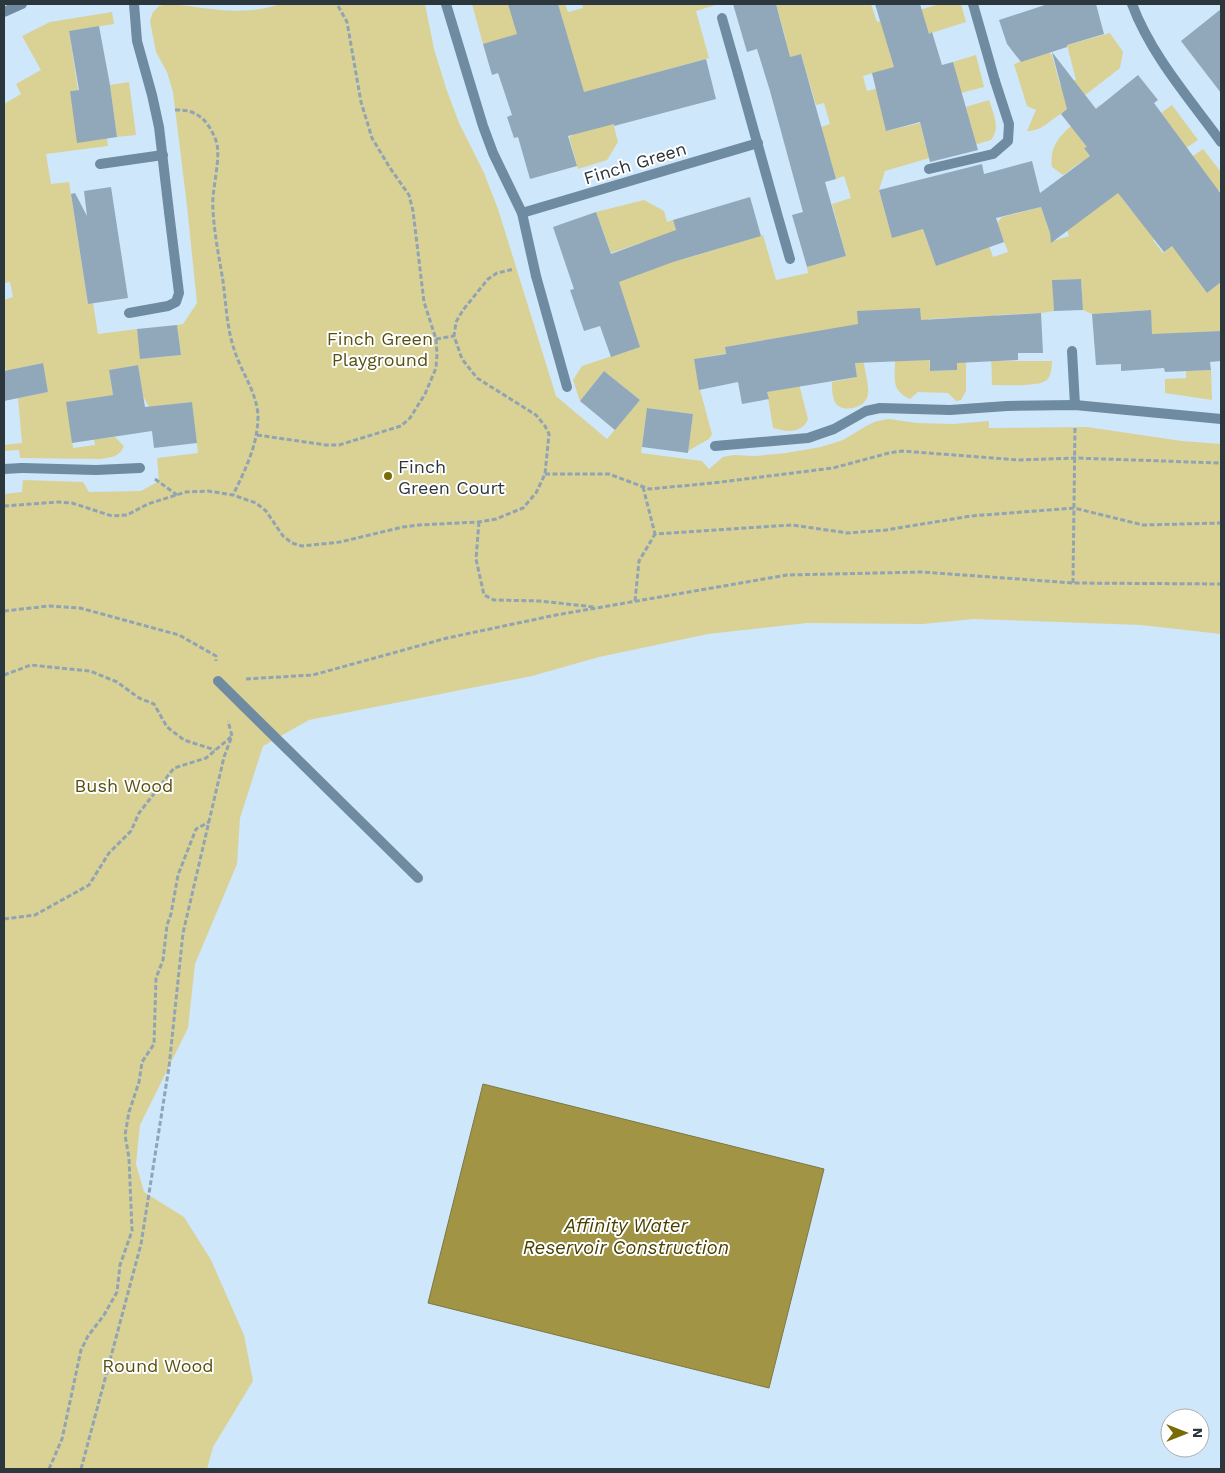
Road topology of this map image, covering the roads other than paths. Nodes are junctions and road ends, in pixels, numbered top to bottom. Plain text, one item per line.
1 (22, 4) edge
2 (134, 4) edge
3 (446, 4) edge
4 (973, 4) edge
5 (1134, 4) edge
6 (4, 12) edge
7 (722, 18) dead end
8 (1221, 142) edge
9 (758, 143) junction
10 (163, 155) junction
11 (100, 164) dead end
12 (929, 169) dead end
13 (522, 213) junction
14 (790, 259) dead end
15 (129, 312) dead end
16 (1072, 351) dead end
17 (567, 387) dead end
18 (1075, 405) junction
19 (1221, 419) edge
20 (716, 446) dead end
21 (140, 468) road end
22 (4, 469) edge
23 (218, 681) road end
24 (418, 878) dead end

1 - 6 street
2 - 10 street
3 - 13 street
4 - 12 street
5 - 8 street
7 - 9 street
9 - 13 street, Finch Green
9 - 14 street
10 - 11 street
10 - 15 street
13 - 17 street
16 - 18 street
18 - 19 street
18 - 20 street
21 - 22 street
23 - 24 street

